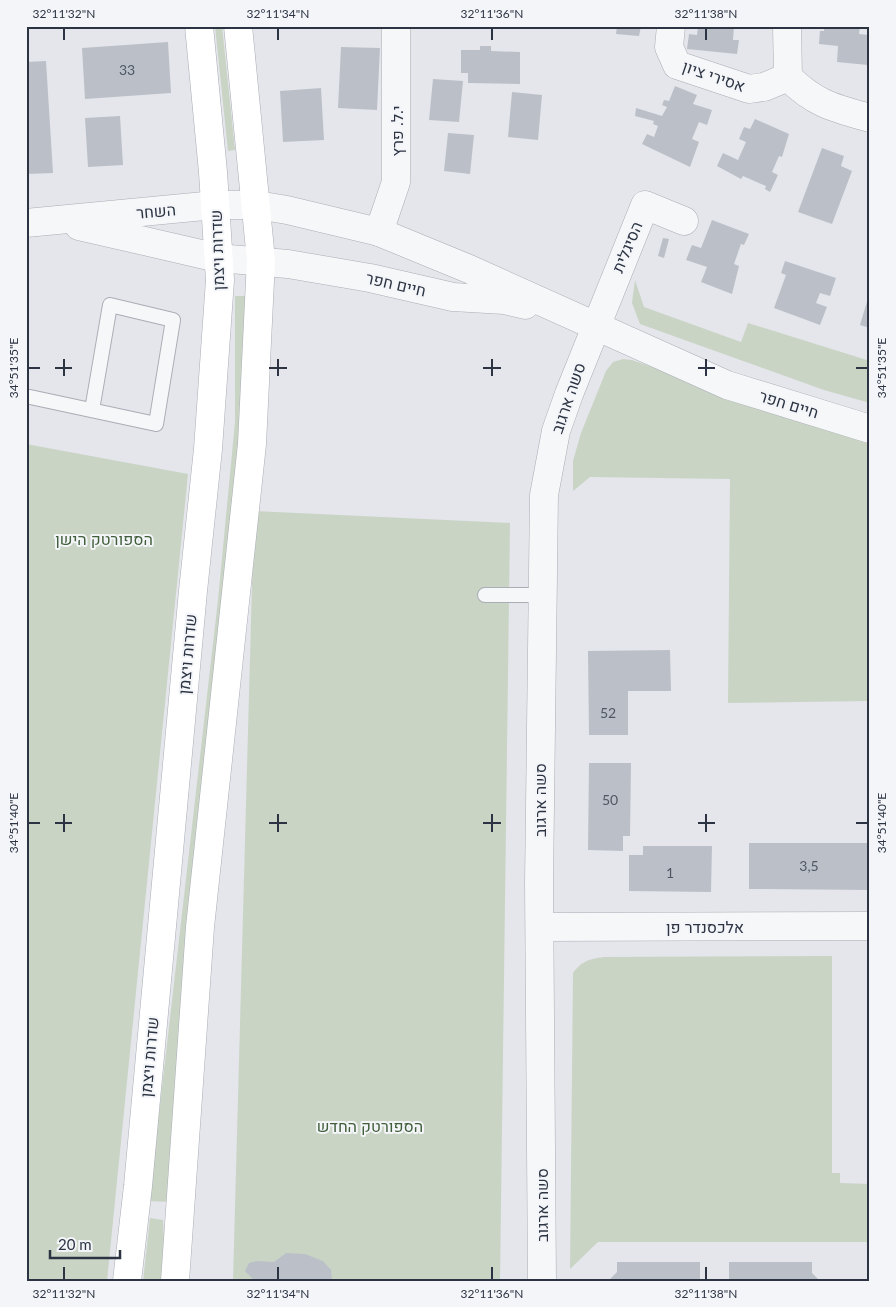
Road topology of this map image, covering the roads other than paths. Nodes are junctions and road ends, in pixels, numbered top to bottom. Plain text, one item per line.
1 (199, 26) edge
2 (238, 26) edge
3 (396, 26) edge
4 (671, 26) edge
5 (787, 26) edge
6 (788, 77) junction
7 (870, 118) edge
8 (257, 205) junction
9 (215, 206) junction
10 (55, 220) junction
11 (684, 221) dead end
12 (26, 223) edge
13 (378, 232) junction
14 (218, 258) junction
15 (260, 260) junction
16 (583, 321) junction
17 (26, 397) edge
18 (92, 410) junction
19 (870, 429) edge
20 (485, 595) dead end
21 (541, 595) junction
22 (540, 926) junction
23 (870, 926) edge
24 (128, 1281) edge
25 (175, 1281) edge
26 (542, 1281) edge

1 - 9 main road, שדרות ויצמן
2 - 8 main road
3 - 13 street, י.ל. פרץ
4 - 6 street, אסירי ציון
5 - 6 street
6 - 7 street
8 - 9 street, השחר
8 - 13 street, חיים חפר
8 - 15 main road
9 - 10 street, השחר
9 - 14 main road, שדרות ויצמן
10 - 12 street, השחר
10 - 14 street, השחר
11 - 16 street, הסיגלית
13 - 16 street, חיים חפר
14 - 15 street, חיים חפר
14 - 24 main road, שדרות ויצמן
15 - 16 street, חיים חפר
15 - 25 main road
16 - 19 street, חיים חפר
16 - 21 street, סשה ארגוב
17 - 18 lane
18 - 18 lane
20 - 21 lane
21 - 22 street, סשה ארגוב
22 - 23 street, אלכסנדר פן
22 - 26 street, סשה ארגוב

